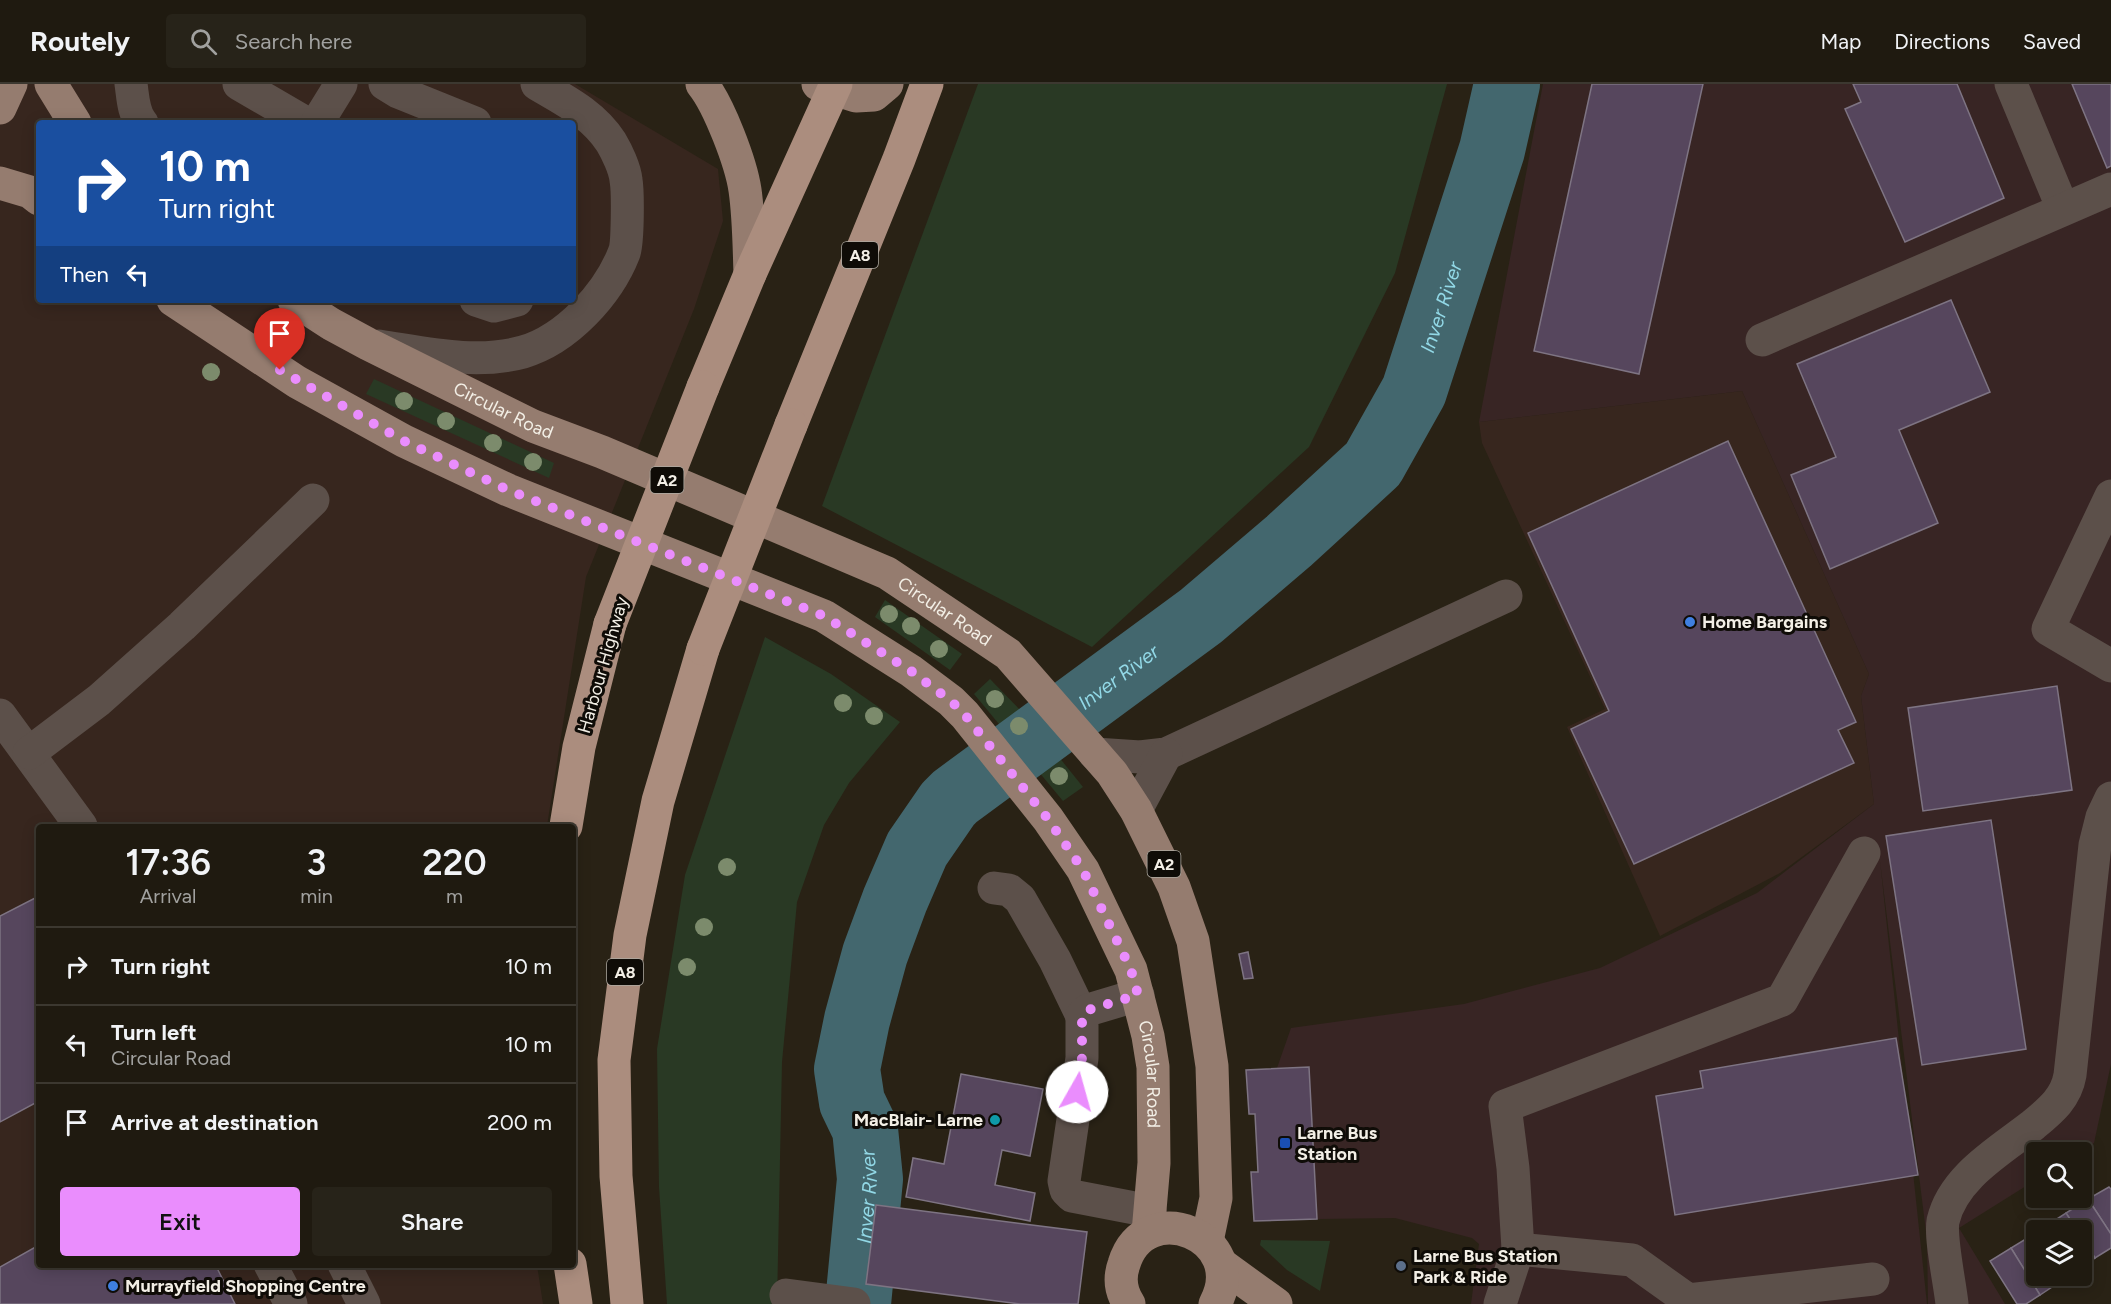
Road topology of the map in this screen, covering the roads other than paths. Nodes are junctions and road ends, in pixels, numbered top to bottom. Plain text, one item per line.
1 (11, 84) edge
2 (51, 84) edge
3 (131, 84) edge
4 (239, 84) edge
5 (341, 84) edge
6 (385, 84) edge
7 (537, 84) edge
8 (702, 84) edge
9 (886, 84) edge
10 (927, 84) edge
11 (2011, 84) edge
12 (829, 86) edge
13 (0, 108) edge
14 (73, 120) edge
15 (139, 120) edge
16 (301, 120) edge
17 (319, 120) edge
18 (468, 120) edge
19 (0, 183) edge
20 (2111, 189) edge
21 (36, 197) edge
22 (2063, 209) junction
23 (750, 274) junction
24 (178, 303) edge
25 (299, 303) edge
26 (485, 303) edge
27 (506, 303) edge
28 (1762, 340) dead end
29 (368, 345) junction
30 (2111, 496) edge
31 (313, 500) dead end
32 (1506, 596) dead end
33 (2111, 666) edge
34 (0, 715) edge
35 (1094, 752) junction
36 (29, 753) junction
37 (1166, 754) junction
38 (2111, 798) edge
39 (1136, 810) junction
40 (80, 824) edge
41 (566, 824) edge
42 (1864, 853) dead end
43 (994, 888) dead end
44 (1138, 995) junction
45 (1082, 1016) junction
46 (1149, 1222) junction
47 (1518, 1249) junction
48 (1214, 1253) junction
49 (272, 1268) edge
50 (346, 1268) edge
51 (571, 1268) edge
52 (1873, 1279) dead end
53 (786, 1295) dead end
54 (362, 1303) edge
55 (1127, 1303) edge
56 (291, 1304) edge
57 (576, 1304) edge
58 (627, 1304) edge
59 (854, 1304) edge
60 (1215, 1304) edge
61 (1276, 1304) edge
62 (1500, 1304) edge
63 (1952, 1304) edge

1 - 13 main road
2 - 14 main road
3 - 15 street
4 - 16 street
5 - 17 street
6 - 18 street
7 - 29 street
8 - 23 main road
9 - 12 main road
10 - 58 highway, A8, bridge
11 - 22 street
12 - 23 highway, Harbour Highway
19 - 21 main road
20 - 22 street
22 - 28 street
23 - 41 highway, Harbour Highway, bridge
24 - 44 main road, Circular Road
25 - 29 main road, Circular Road / A2
26 - 27 street
29 - 35 main road, Circular Road / A2
30 - 33 street
31 - 36 street
32 - 37 street
34 - 36 street
35 - 37 street
35 - 39 main road, Circular Road / A2
36 - 40 street
37 - 39 street
38 - 63 street
39 - 48 main road, Circular Road / A2
42 - 47 street
43 - 45 street
44 - 45 street
44 - 46 main road, Circular Road
45 - 46 street
46 - 48 main road
46 - 55 main road
47 - 52 street
47 - 62 street
48 - 60 main road, A2
48 - 61 main road
49 - 56 street
50 - 54 street
51 - 57 highway
53 - 59 street

